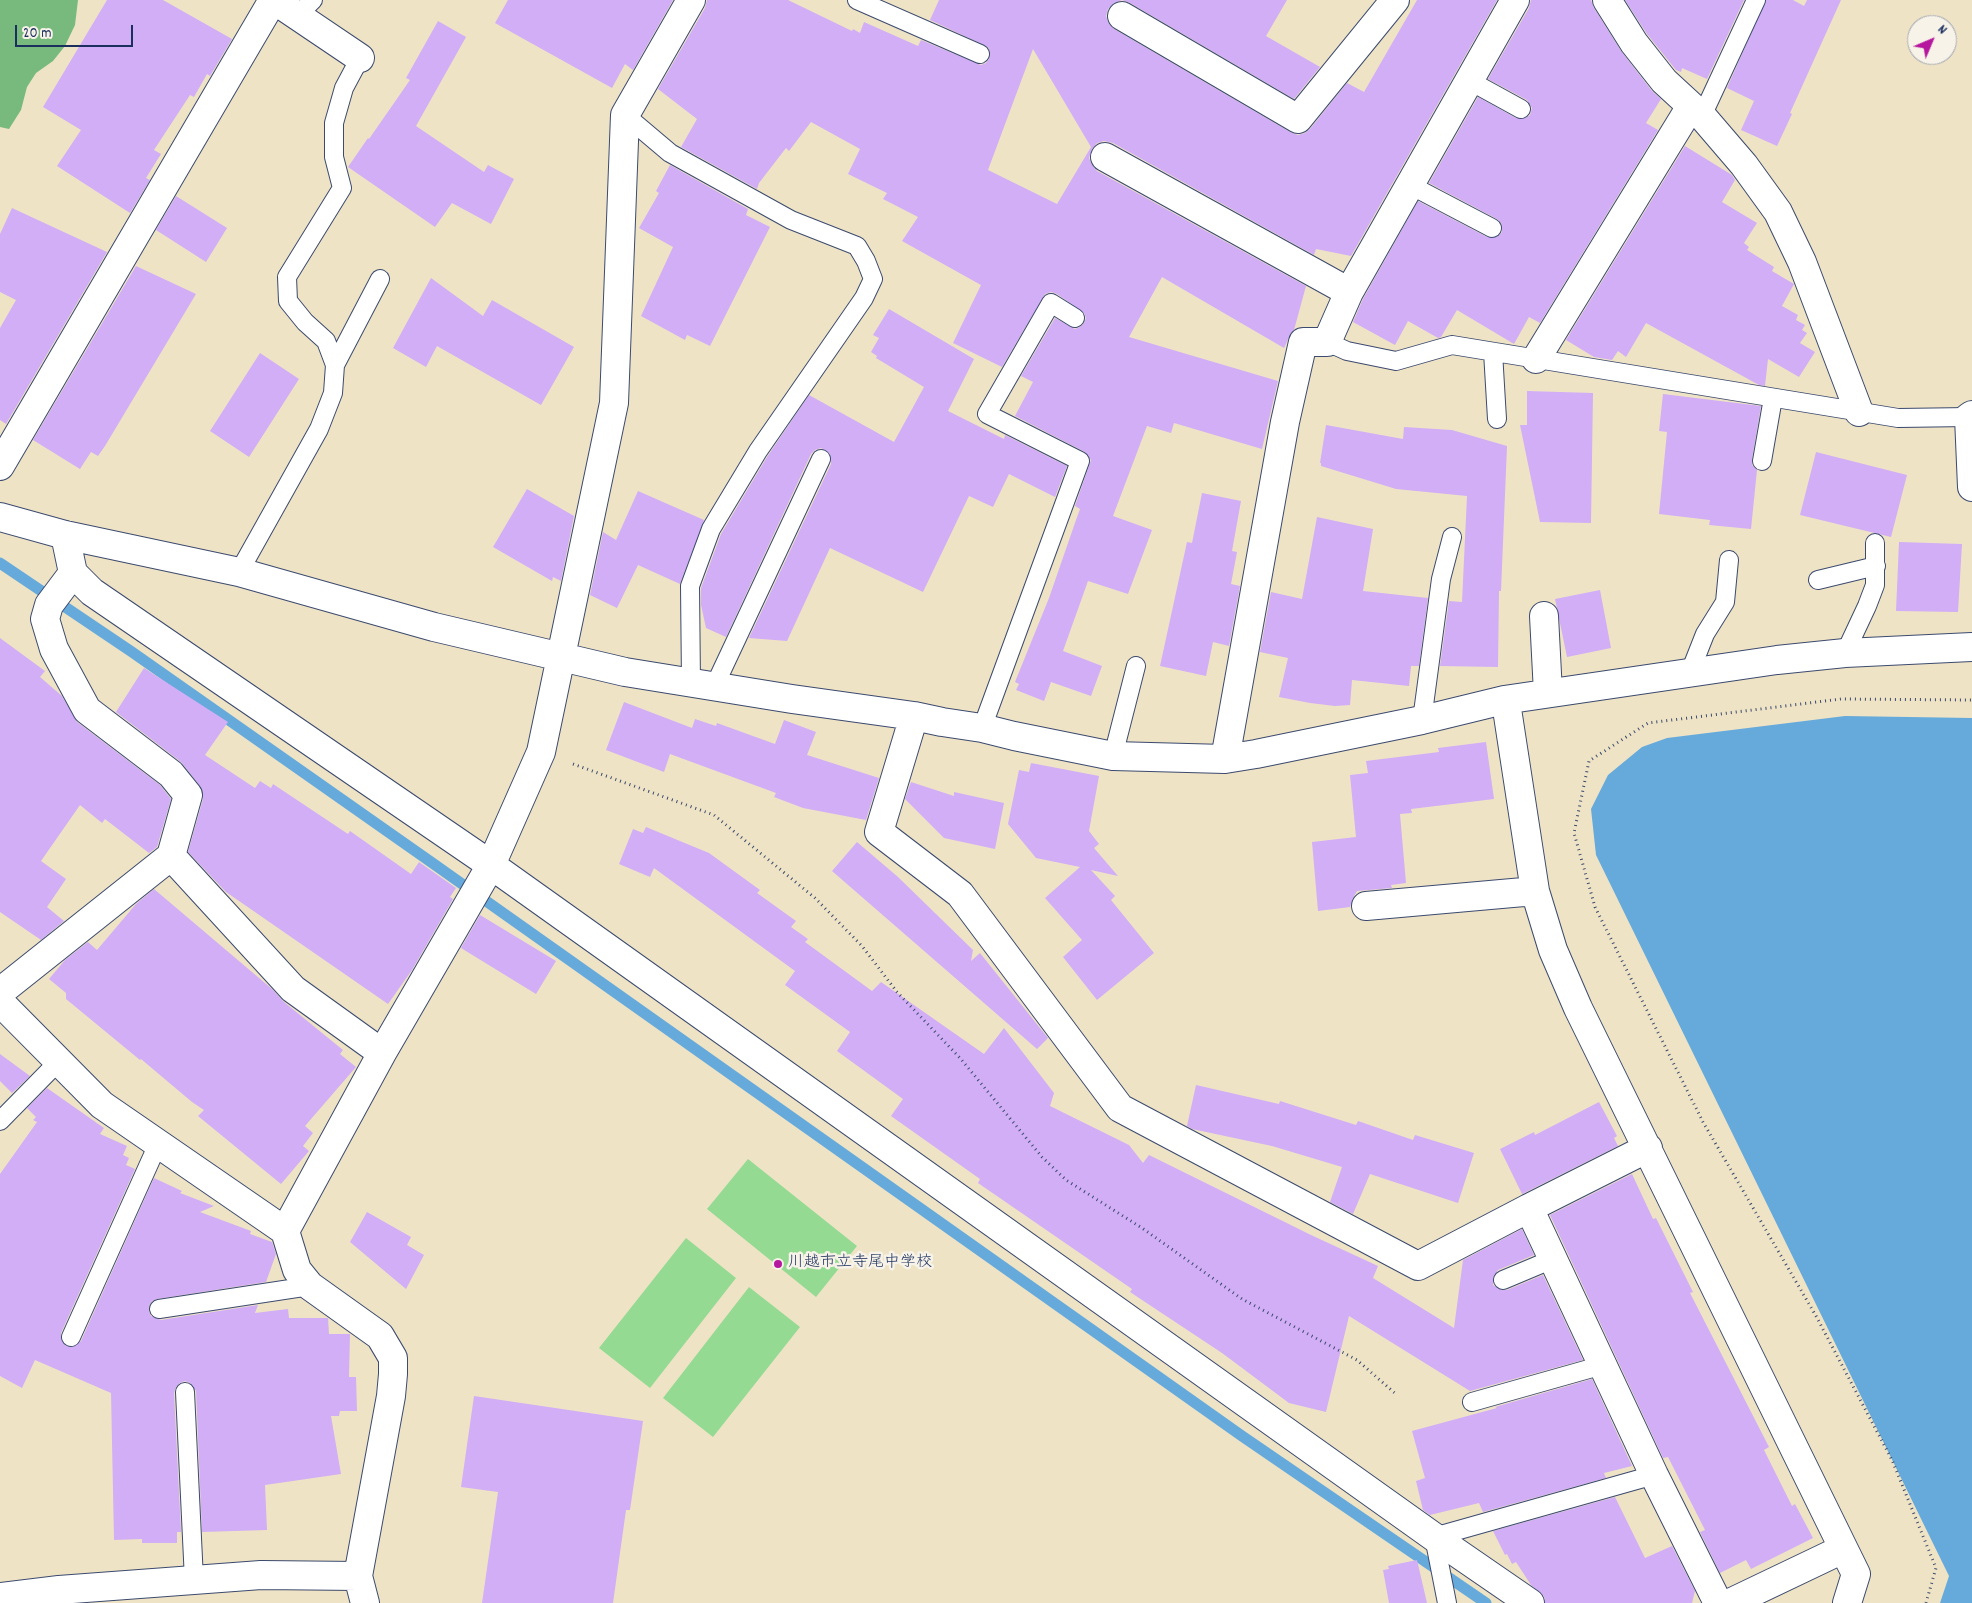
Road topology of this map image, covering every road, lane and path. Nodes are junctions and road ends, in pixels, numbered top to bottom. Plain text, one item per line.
1 (274, 0) edge
2 (691, 0) edge
3 (857, 0) edge
4 (1515, 0) edge
5 (1607, 0) edge
6 (1756, 0) edge
7 (1387, 2) edge
8 (305, 8) edge
9 (1122, 16) dead end
10 (980, 54) dead end
11 (360, 58) joint
12 (1470, 80) junction
13 (1521, 109) dead end
14 (1696, 111) junction
15 (625, 115) junction
16 (1104, 157) dead end
17 (1410, 185) junction
18 (1492, 228) dead end
19 (380, 279) dead end
20 (1349, 292) junction
21 (1075, 318) dead end
22 (1328, 342) junction
23 (1492, 352) junction
24 (1536, 359) junction
25 (335, 365) junction
26 (1773, 398) junction
27 (1859, 412) junction
28 (1971, 416) edge
29 (1497, 419) dead end
30 (821, 459) dead end
31 (1762, 462) dead end
32 (0, 466) edge
33 (1972, 487) edge
34 (0, 517) edge
35 (64, 535) junction
36 (1452, 537) dead end
37 (1875, 543) dead end
38 (1729, 560) dead end
39 (1876, 566) junction
40 (239, 572) junction
41 (74, 573) junction
42 (1818, 580) dead end
43 (1544, 616) dead end
44 (1972, 647) edge
45 (1845, 653) junction
46 (561, 658) junction
47 (1136, 666) dead end
48 (1690, 672) junction
49 (702, 685) junction
50 (1548, 693) junction
51 (1504, 700) junction
52 (1972, 700) edge
53 (914, 716) junction
54 (1422, 720) junction
55 (982, 728) junction
56 (540, 752) junction
57 (1113, 756) junction
58 (1224, 759) junction
59 (171, 856) junction
60 (491, 865) junction
61 (1535, 891) junction
62 (1366, 906) dead end
63 (0, 992) edge
64 (0, 1002) edge
65 (382, 1053) junction
66 (58, 1061) junction
67 (0, 1121) edge
68 (158, 1144) junction
69 (1648, 1148) junction
70 (1529, 1208) junction
71 (285, 1231) junction
72 (1553, 1259) junction
73 (1503, 1280) dead end
74 (310, 1286) junction
75 (159, 1309) dead end
76 (71, 1337) dead end
77 (1603, 1365) junction
78 (185, 1392) dead end
79 (1397, 1395) dead end
80 (1472, 1402) dead end
81 (1654, 1474) junction
82 (1434, 1537) junction
83 (1844, 1549) junction
84 (358, 1576) junction
85 (194, 1580) junction
86 (0, 1597) edge
87 (366, 1603) edge
88 (1447, 1603) edge
89 (1530, 1603) edge
90 (1718, 1603) edge
91 (1730, 1603) edge
92 (1847, 1603) edge
93 (1926, 1603) edge

1 - 8 street
1 - 32 street
2 - 15 street
3 - 10 lane
4 - 12 street
5 - 14 street
6 - 14 lane
7 - 9 street
8 - 11 street
11 - 25 lane
12 - 13 lane
12 - 17 street
14 - 24 street
14 - 27 street
15 - 46 street
15 - 49 lane
16 - 20 street
17 - 18 lane
17 - 20 street
19 - 25 lane
20 - 22 street
21 - 55 lane
22 - 23 lane
22 - 58 street
23 - 24 lane
23 - 29 lane
24 - 26 lane
25 - 40 lane
26 - 27 lane
26 - 31 lane
27 - 28 lane
28 - 33 street
30 - 49 lane
34 - 35 street
35 - 40 street
35 - 41 street
36 - 54 lane
37 - 39 lane
38 - 48 lane
39 - 42 lane
39 - 45 lane
40 - 46 street
41 - 59 street
41 - 60 street
43 - 50 street
44 - 45 street
45 - 48 street
46 - 49 street
46 - 56 street
47 - 57 lane
48 - 50 street
49 - 53 street
50 - 51 street
51 - 54 street
51 - 61 street
52 - 93 path
53 - 55 street
53 - 70 street
54 - 58 street
55 - 57 street
56 - 60 street
56 - 79 path
57 - 58 street
59 - 63 street
59 - 65 street
60 - 65 street
60 - 82 street
61 - 62 street
61 - 69 street
64 - 66 street
65 - 71 street
66 - 67 lane
66 - 68 street
68 - 71 street
68 - 76 lane
69 - 70 street
69 - 83 street
70 - 72 street
71 - 74 street
72 - 73 lane
72 - 77 street
74 - 75 lane
74 - 84 street
77 - 80 lane
77 - 81 street
78 - 85 lane
81 - 82 lane
81 - 90 street
82 - 88 lane
82 - 89 street
83 - 91 street
83 - 92 street
84 - 85 street
84 - 87 street
85 - 86 street

